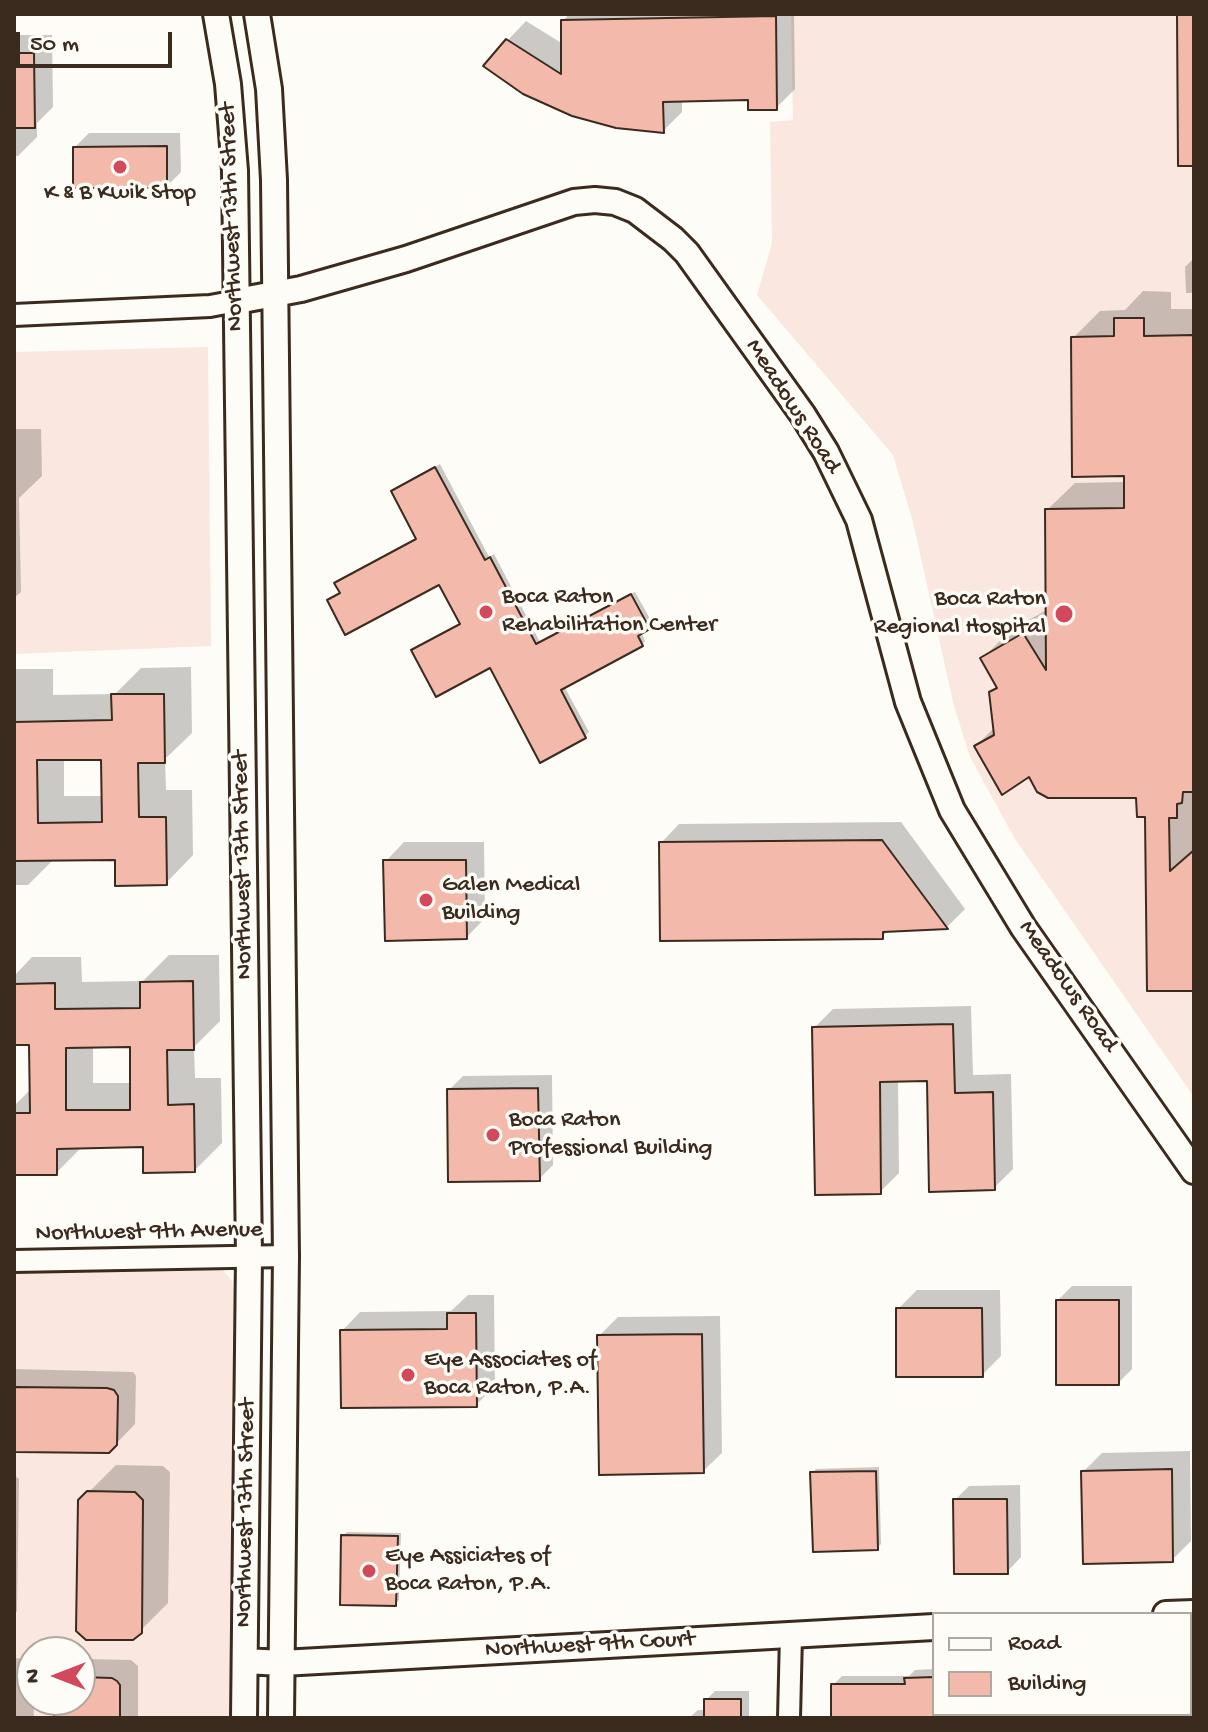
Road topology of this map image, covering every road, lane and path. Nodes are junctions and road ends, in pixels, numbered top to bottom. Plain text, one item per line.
1 (216, 14) edge
2 (257, 14) edge
3 (274, 294) junction
4 (237, 301) junction
5 (14, 315) edge
6 (1194, 1171) edge
7 (249, 1256) junction
8 (286, 1256) junction
9 (14, 1261) edge
10 (932, 1627) edge
11 (791, 1635) junction
12 (245, 1661) junction
13 (282, 1663) junction
14 (244, 1718) edge
15 (281, 1718) edge
16 (789, 1718) edge

1 - 4 street, Northwest 13th Street
2 - 3 street, Northwest 13th Street
3 - 4 street, Meadows Road
3 - 6 street, Meadows Road
3 - 8 street, Northwest 13th Street
4 - 5 street
4 - 7 street, Northwest 13th Street
7 - 8 street, Northwest 9th Avenue
7 - 9 street, Northwest 9th Avenue
7 - 12 street, Northwest 13th Street
8 - 13 street, Northwest 13th Street
10 - 11 street, Northwest 9th Court
11 - 13 street, Northwest 9th Court
11 - 16 street
12 - 13 street, Northwest 9th Court
12 - 14 street, Northwest 13th Street
13 - 15 street, Northwest 13th Street

